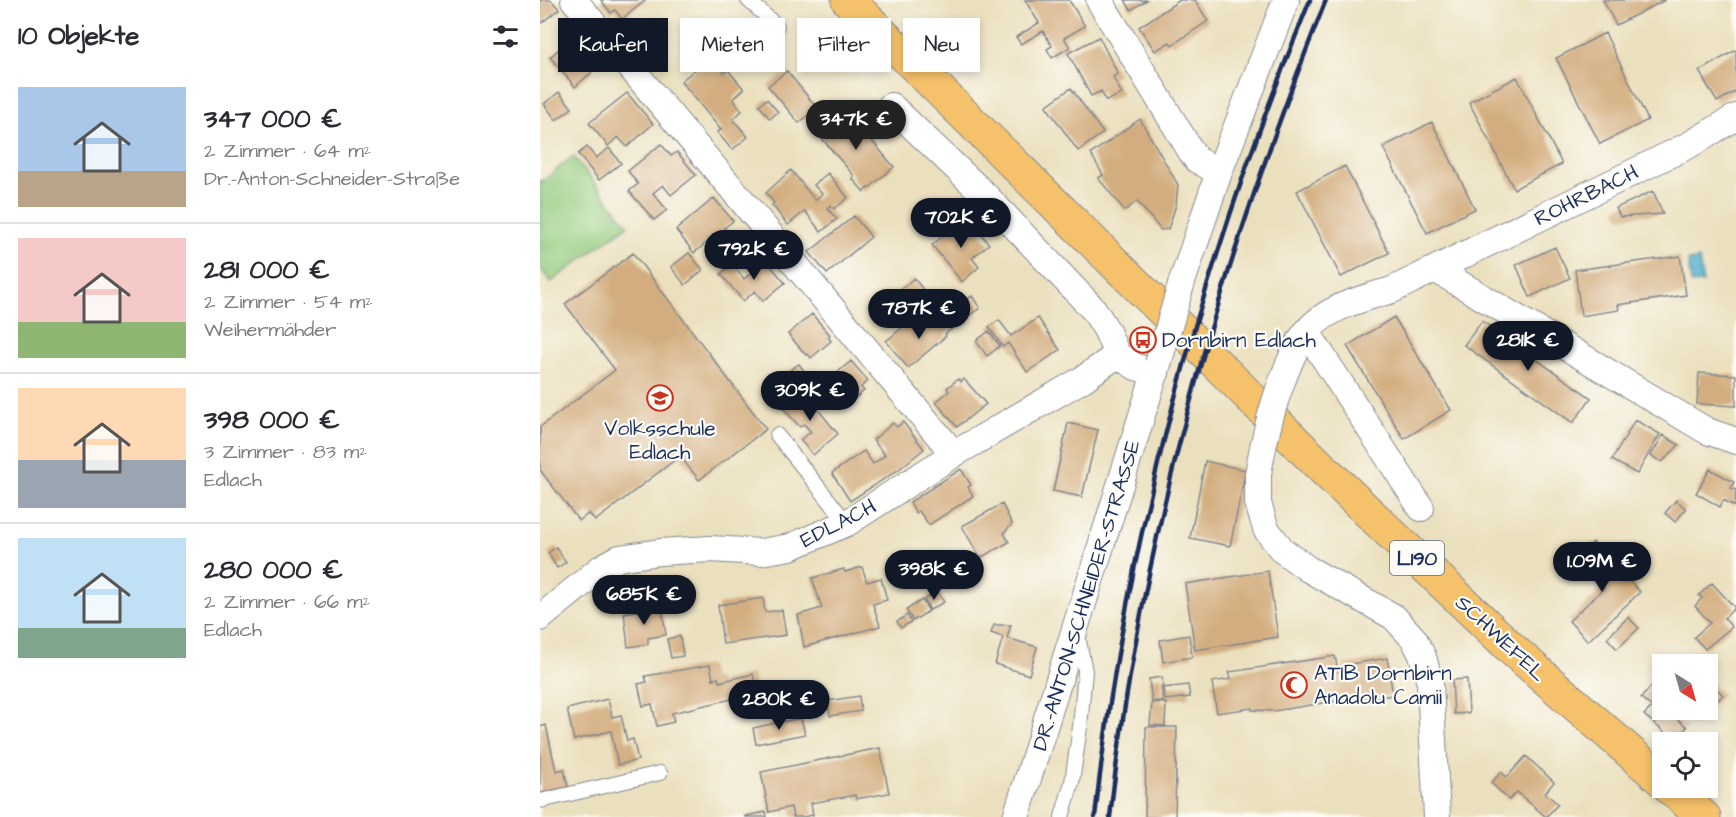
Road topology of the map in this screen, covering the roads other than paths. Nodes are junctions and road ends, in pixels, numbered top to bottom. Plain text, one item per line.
1 (574, 0) edge
2 (748, 0) edge
3 (848, 0) edge
4 (1099, 0) edge
5 (1286, 0) edge
6 (768, 18) edge
7 (891, 106) dead end
8 (1736, 117) edge
9 (1219, 172) junction
10 (1435, 269) junction
11 (1307, 332) junction
12 (1117, 355) junction
13 (1157, 368) junction
14 (777, 435) dead end
15 (1736, 441) edge
16 (954, 454) junction
17 (1421, 508) dead end
18 (847, 523) junction
19 (540, 618) edge
20 (1076, 626) junction
21 (1652, 771) edge
22 (660, 773) dead end
23 (1682, 798) edge
24 (540, 801) edge
25 (1016, 817) edge
26 (1062, 817) edge
27 (1437, 817) edge
28 (1704, 817) edge

1 - 16 street
2 - 6 lane
3 - 21 main road, SCHWEFEL / L190
4 - 9 street
5 - 9 street, DR.-ANTON-SCHNEIDER-STRASSE
7 - 12 street
8 - 10 street, ROHRBACH
9 - 13 street, DR.-ANTON-SCHNEIDER-STRASSE, bridge
10 - 11 street, ROHRBACH
10 - 15 street
11 - 17 street
11 - 27 street, bridge
12 - 13 street
12 - 16 street, EDLACH
13 - 20 street, DR.-ANTON-SCHNEIDER-STRASSE
14 - 18 lane
16 - 18 street, EDLACH
18 - 19 street, EDLACH
20 - 25 street, DR.-ANTON-SCHNEIDER-STRASSE
20 - 26 lane
22 - 24 lane
23 - 28 main road

